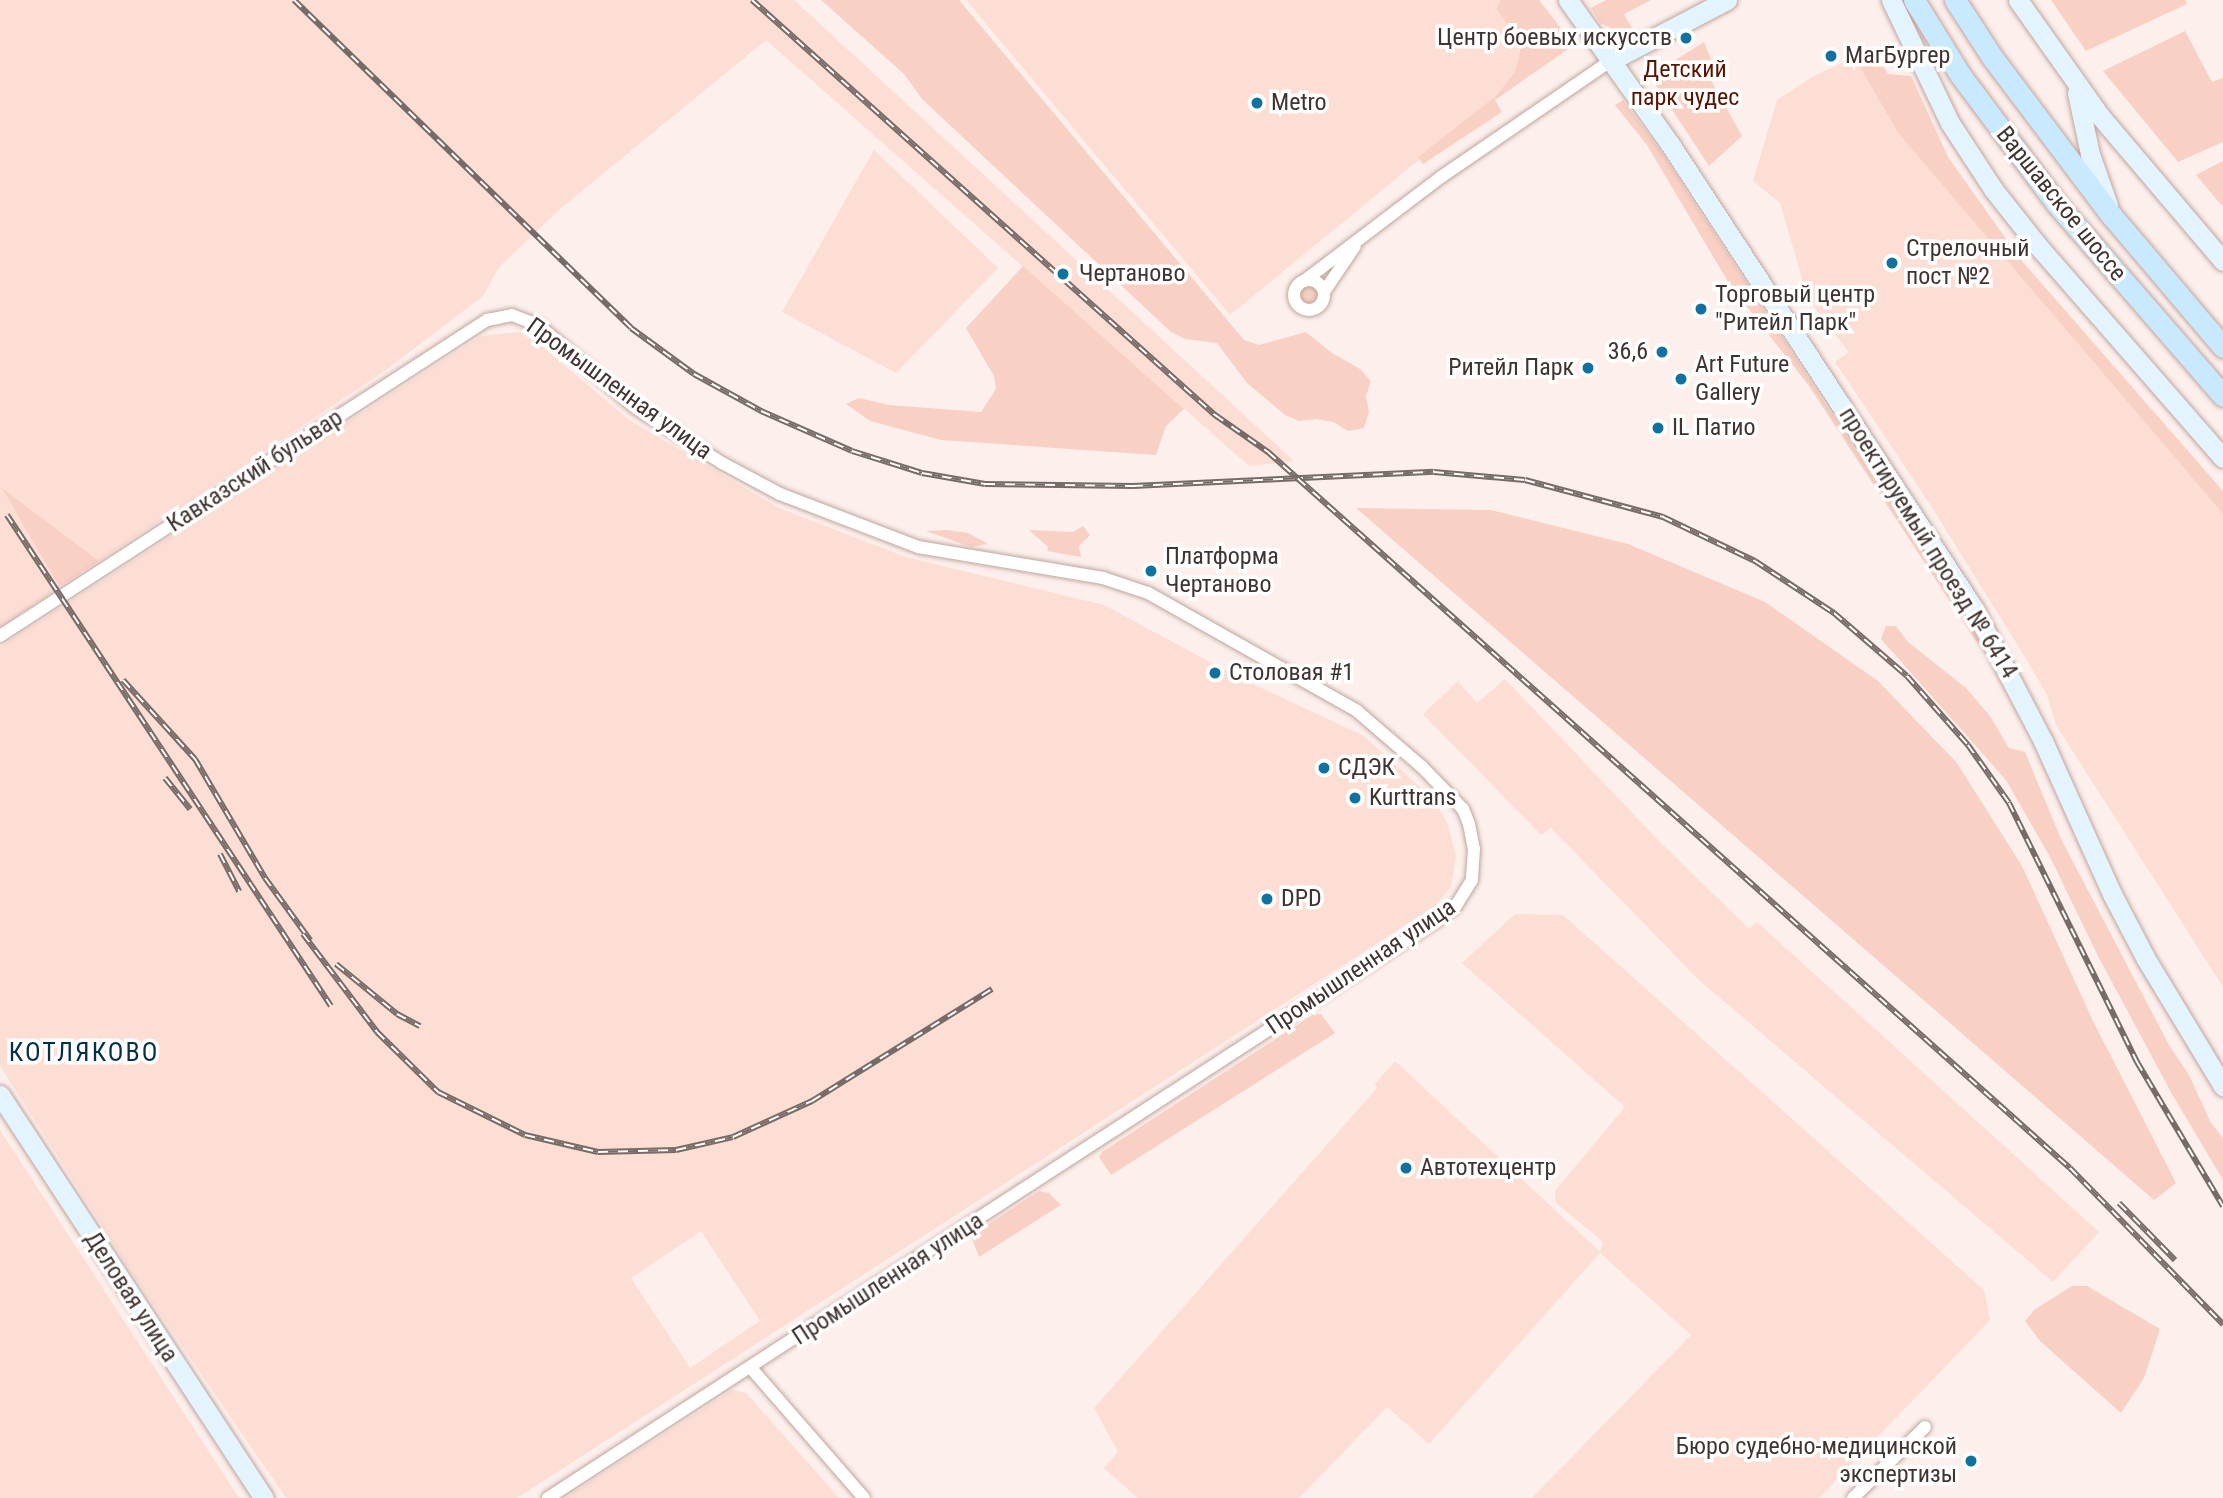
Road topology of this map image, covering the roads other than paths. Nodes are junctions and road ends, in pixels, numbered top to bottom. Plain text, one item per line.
1 (1568, 0) edge
2 (1727, 0) edge
3 (1891, 0) edge
4 (1914, 0) edge
5 (1955, 0) edge
6 (2018, 0) edge
7 (1612, 60) junction
8 (2074, 82) junction
9 (2112, 216) junction
10 (1362, 236) junction
11 (2223, 261) edge
12 (1304, 281) junction
13 (1324, 292) junction
14 (512, 315) joint
15 (2223, 347) edge
16 (2223, 396) edge
17 (2223, 458) edge
18 (0, 636) edge
19 (2223, 1086) edge
20 (0, 1094) edge
21 (751, 1368) junction
22 (1926, 1427) dead end
23 (264, 1498) edge
24 (548, 1498) edge
25 (864, 1498) edge
26 (1853, 1498) edge

1 - 7 main road, проектируемый проезд № 6414
2 - 7 main road
3 - 17 main road
4 - 16 main road, Варшавское шоссе
5 - 9 main road, Варшавское шоссе
6 - 8 main road
7 - 10 street
7 - 19 main road, проектируемый проезд № 6414
8 - 9 main road
8 - 11 main road
9 - 15 main road, Варшавское шоссе
10 - 12 street
10 - 13 street
12 - 13 street
12 - 13 street
14 - 18 street, Кавказский бульвар
14 - 21 street, Промышленная улица
20 - 23 main road, Деловая улица
21 - 24 street, Промышленная улица
21 - 25 street
22 - 26 street

